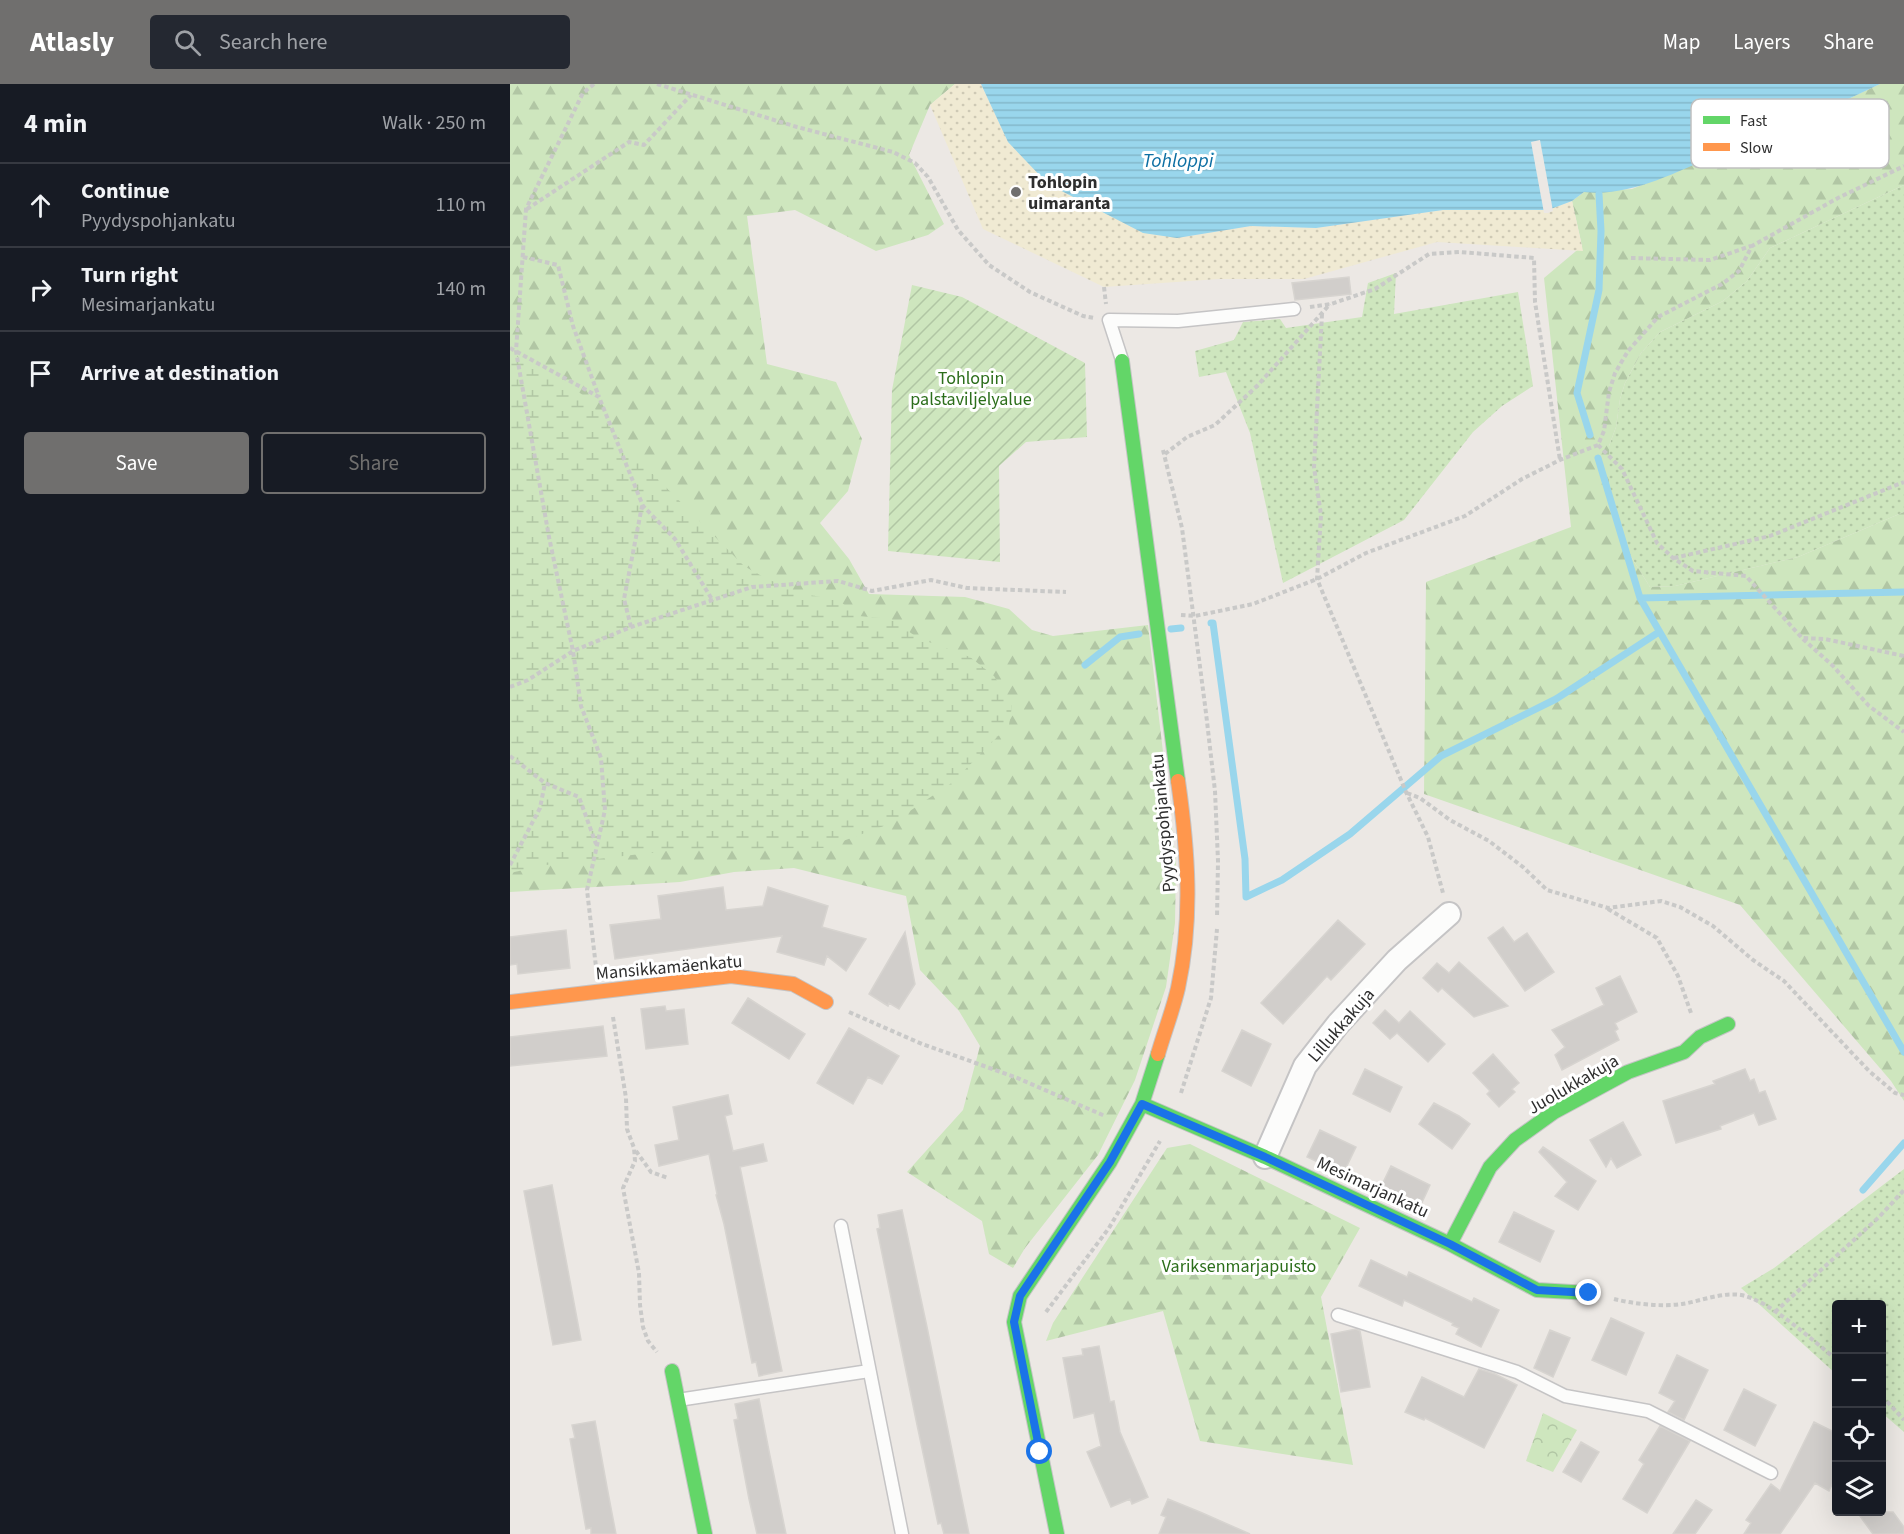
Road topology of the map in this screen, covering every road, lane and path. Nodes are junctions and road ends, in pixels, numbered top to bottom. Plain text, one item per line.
1 (594, 84) edge
2 (657, 84) edge
3 (690, 95) junction
4 (1904, 166) edge
5 (526, 209) junction
6 (1752, 246) junction
7 (523, 257) junction
8 (1631, 258) dead end
9 (1331, 304) junction
10 (1294, 309) joint
11 (1322, 314) junction
12 (1109, 320) junction
13 (510, 348) edge
14 (516, 351) junction
15 (1122, 361) joint
16 (599, 397) junction
17 (1598, 445) junction
18 (1165, 454) dead end
19 (1560, 460) junction
20 (1904, 482) edge
21 (643, 506) junction
22 (1673, 558) junction
23 (1317, 579) junction
24 (1066, 592) dead end
25 (713, 601) junction
26 (1195, 616) dead end
27 (631, 627) junction
28 (1802, 638) junction
29 (573, 651) junction
30 (1904, 656) edge
31 (510, 687) edge
32 (1904, 732) edge
33 (510, 756) edge
34 (545, 783) junction
35 (1406, 792) junction
36 (597, 846) junction
37 (510, 865) edge
38 (1608, 908) junction
39 (1449, 914) joint
40 (604, 990) junction
41 (510, 1002) edge
42 (826, 1002) joint
43 (1728, 1024) dead end
44 (1700, 1037) junction
45 (1904, 1095) edge
46 (1142, 1104) junction
47 (1129, 1126) junction
48 (634, 1148) junction
49 (1265, 1157) junction
50 (668, 1178) dead end
51 (1904, 1190) edge
52 (840, 1226) dead end
53 (1450, 1244) junction
54 (1589, 1293) joint
55 (1775, 1312) junction
56 (1338, 1315) dead end
57 (1832, 1356) edge
58 (672, 1371) joint
59 (870, 1371) junction
60 (678, 1400) junction
61 (1886, 1401) edge
62 (1904, 1420) edge
63 (1771, 1473) dead end
64 (705, 1534) edge
65 (902, 1534) edge
66 (1057, 1534) edge

1 - 5 path
2 - 3 path
3 - 5 path
3 - 12 path
4 - 6 path
5 - 7 path
6 - 8 path
6 - 17 path
7 - 14 path
7 - 16 path
9 - 10 path
9 - 11 path
9 - 19 path
10 - 12 lane
11 - 18 path
11 - 23 path
12 - 15 lane, Pyydyspohjankatu
13 - 14 path
14 - 16 path
14 - 29 path
15 - 46 street, Pyydyspohjankatu
16 - 21 path
17 - 19 path
17 - 22 path
19 - 23 path
20 - 22 path
21 - 25 path
21 - 27 path
22 - 28 path
23 - 26 path
23 - 35 path
24 - 25 path
25 - 27 path
27 - 29 path
28 - 30 path
28 - 32 path
29 - 31 path
29 - 36 path
33 - 34 path
34 - 36 path
34 - 37 path
35 - 38 path
35 - 39 path
36 - 40 path
38 - 44 path
38 - 45 path
39 - 49 street, Lillukkakuja
40 - 41 street, Mansikkamäenkatu
40 - 42 street, Mansikkamäenkatu
40 - 48 path
42 - 47 path
43 - 44 street, Juolukkakuja
44 - 53 street, Juolukkakuja
46 - 47 street, Pyydyspohjankatu
46 - 49 street, Mesimarjankatu
47 - 66 street, Pyydyspohjankatu
48 - 50 path
48 - 58 path
49 - 53 street, Mesimarjankatu
51 - 55 path
52 - 59 lane
53 - 54 street, Mesimarjankatu
54 - 55 path
55 - 57 path
56 - 63 lane
58 - 60 street
59 - 60 lane
59 - 65 lane
60 - 64 street
61 - 62 path

